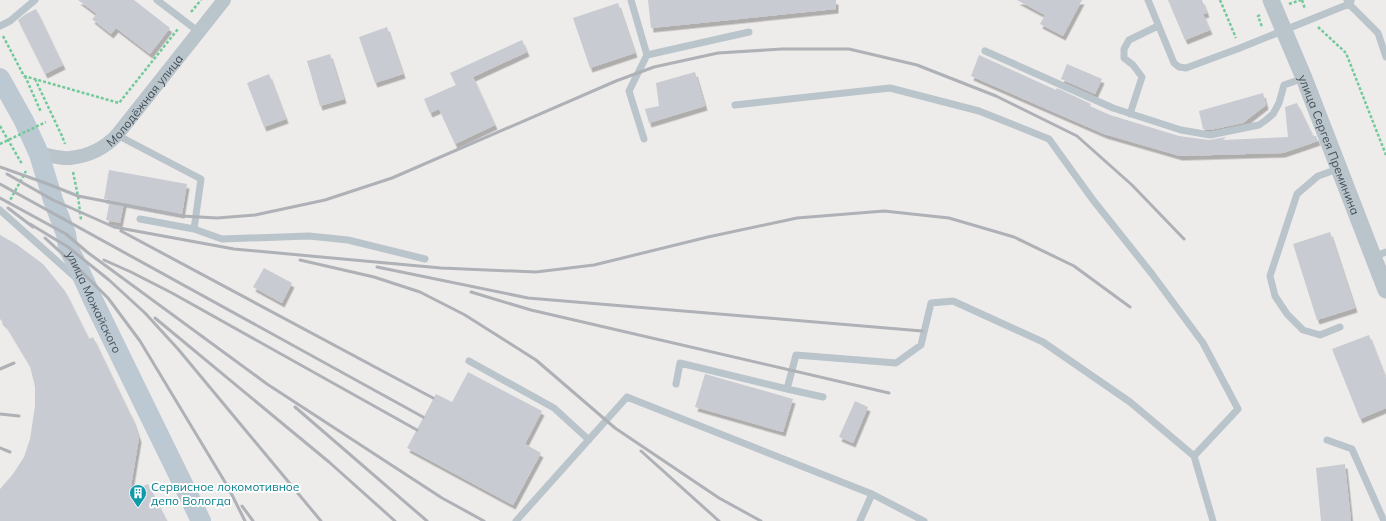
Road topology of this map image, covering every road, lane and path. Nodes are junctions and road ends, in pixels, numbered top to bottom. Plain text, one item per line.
1 (35, 0) edge
2 (157, 0) edge
3 (200, 0) edge
4 (224, 0) edge
5 (631, 0) edge
6 (1148, 0) edge
7 (1220, 0) edge
8 (1271, 0) edge
9 (1302, 0) edge
10 (1349, 1) edge
11 (1309, 19) junction
12 (184, 21) junction
13 (0, 26) edge
14 (1158, 26) junction
15 (0, 30) edge
16 (1284, 30) junction
17 (199, 32) junction
18 (749, 32) dead end
19 (1240, 48) junction
20 (985, 51) dead end
21 (647, 55) junction
22 (1386, 56) edge
23 (24, 76) junction
24 (0, 78) edge
25 (1304, 78) junction
26 (35, 79) junction
27 (735, 105) dead end
28 (1130, 114) junction
29 (43, 115) dead end
30 (46, 122) dead end
31 (117, 135) junction
32 (644, 139) dead end
33 (0, 144) edge
34 (39, 154) junction
35 (1386, 155) edge
36 (69, 158) junction
37 (1339, 169) junction
38 (0, 210) edge
39 (140, 219) dead end
40 (82, 224) dead end
41 (194, 229) junction
42 (1379, 254) edge
43 (425, 259) dead end
44 (87, 287) junction
45 (1386, 290) edge
46 (1340, 327) dead end
47 (469, 361) dead end
48 (676, 384) dead end
49 (787, 389) junction
50 (823, 397) dead end
51 (589, 440) junction
52 (1327, 440) dead end
53 (1194, 456) junction
54 (872, 494) junction
55 (201, 521) edge
56 (516, 521) edge
57 (860, 521) edge
58 (924, 521) edge
59 (1213, 521) edge
60 (1384, 521) edge

1 - 13 lane
2 - 12 lane
3 - 12 path
4 - 17 street, Молодёжная улица
5 - 21 lane
6 - 14 lane
7 - 19 path
8 - 16 street, улица Сергея Преминина
9 - 11 path
10 - 11 lane
10 - 22 lane
11 - 16 lane
11 - 35 path
12 - 17 lane
12 - 26 path
14 - 19 lane
14 - 28 lane
15 - 23 path
16 - 19 lane
16 - 25 street, улица Сергея Преминина
17 - 31 street, Молодёжная улица
18 - 21 lane
20 - 28 lane
21 - 32 lane
23 - 26 path
23 - 29 path
24 - 34 main road, улица Можайского
25 - 28 lane
25 - 37 street, улица Сергея Преминина
26 - 36 path
27 - 53 lane
30 - 33 path, bridge
31 - 36 street, Молодёжная улица
31 - 41 lane
34 - 36 street, Молодёжная улица
34 - 44 main road, улица Можайского
36 - 40 path
37 - 42 street, улица Сергея Преминина
37 - 46 lane
38 - 44 lane
39 - 41 lane
41 - 43 lane
42 - 45 street, улица Сергея Преминина
44 - 55 main road, улица Можайского
47 - 51 lane
48 - 49 lane
49 - 50 lane
49 - 53 lane
51 - 54 lane
51 - 56 lane
52 - 60 lane
53 - 59 lane
54 - 57 lane
54 - 58 lane

